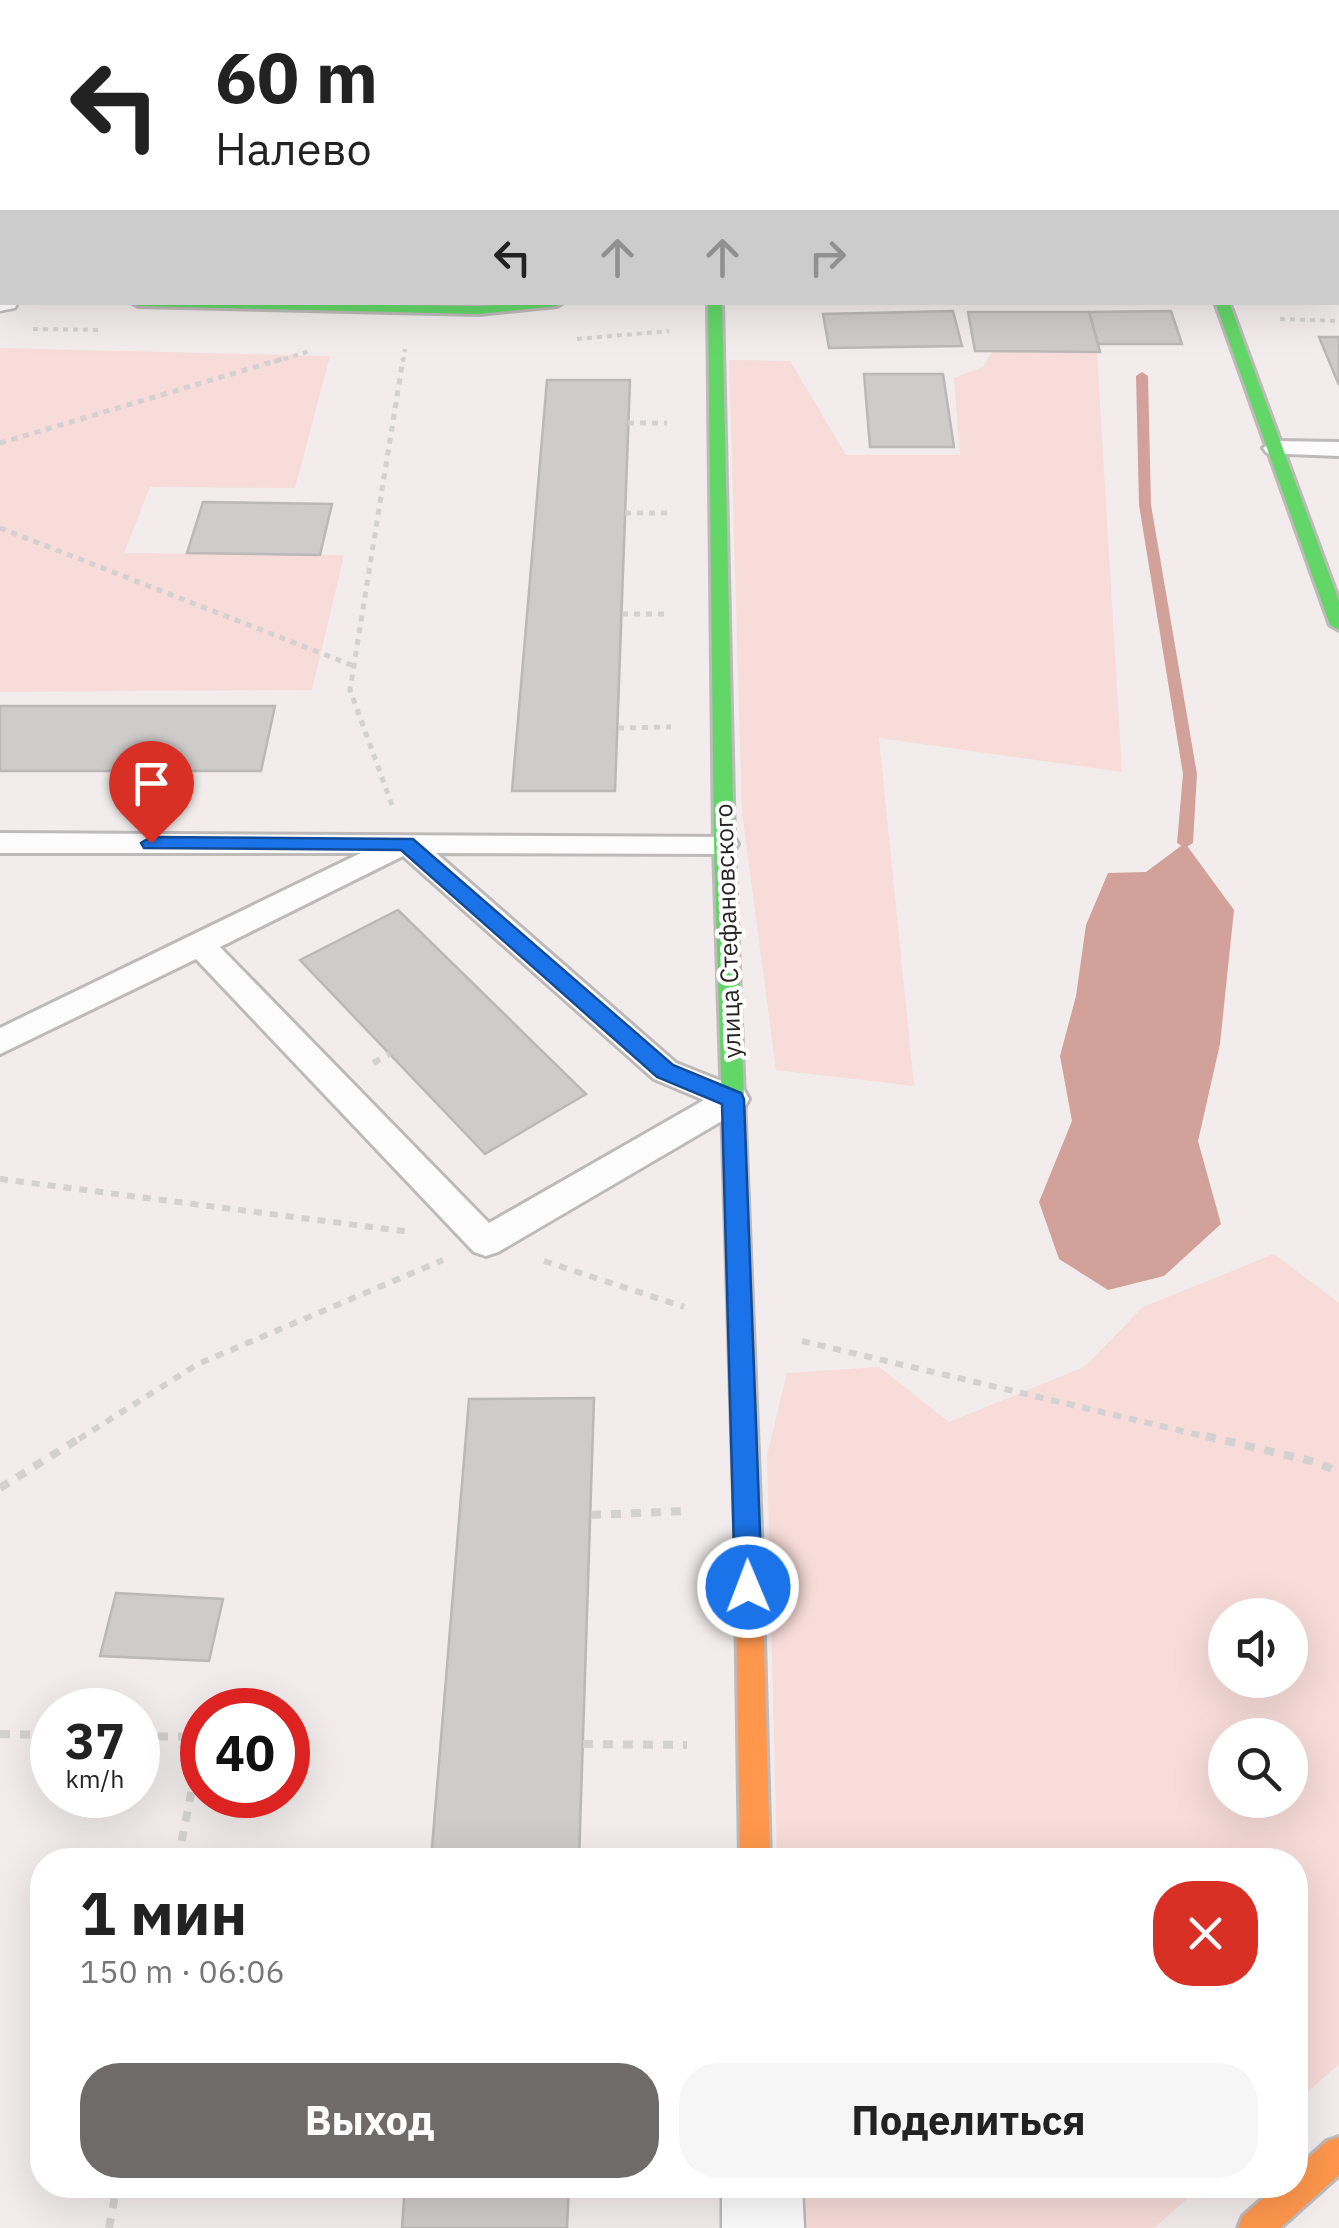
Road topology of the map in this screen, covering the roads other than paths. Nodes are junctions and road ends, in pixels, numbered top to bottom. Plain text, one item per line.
1 (266, 305) edge
2 (528, 305) edge
3 (715, 305) edge
4 (1225, 310) edge
5 (1275, 448) junction
6 (1339, 449) edge
7 (1339, 625) edge
8 (0, 843) edge
9 (406, 844) junction
10 (724, 844) junction
11 (202, 945) junction
12 (0, 1042) edge
13 (733, 1099) junction
14 (755, 1848) edge
15 (1339, 2152) edge
16 (1308, 2180) edge
17 (762, 2198) edge
18 (1288, 2198) edge
19 (763, 2228) edge
20 (1255, 2228) edge

1 - 2 street
3 - 10 street, улица Стефановского
4 - 5 street
5 - 6 lane
5 - 7 street
8 - 9 lane
9 - 10 lane
9 - 11 lane
9 - 13 lane
10 - 13 street, улица Стефановского
11 - 12 lane
11 - 13 lane
13 - 14 street, улица Стефановского
15 - 16 street
17 - 19 street
18 - 20 street

